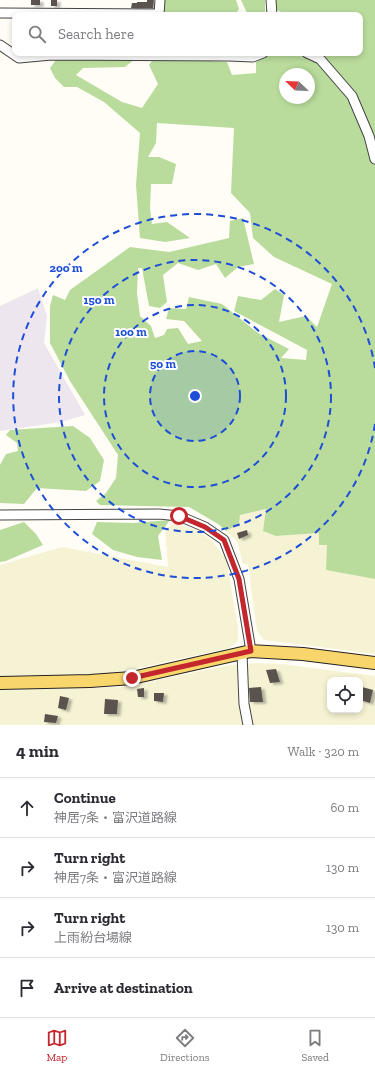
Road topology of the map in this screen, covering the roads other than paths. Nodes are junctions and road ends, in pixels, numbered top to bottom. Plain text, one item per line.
1 (160, 0) edge
2 (272, 0) edge
3 (159, 12) edge
4 (272, 12) edge
5 (0, 13) edge
6 (12, 13) edge
7 (0, 45) edge
8 (12, 53) edge
9 (16, 56) edge
10 (40, 56) edge
11 (245, 56) edge
12 (256, 56) edge
13 (314, 56) edge
14 (375, 159) edge
15 (0, 515) edge
16 (246, 652) junction
17 (375, 663) edge
18 (0, 683) edge
19 (248, 725) edge

1 - 3 street
2 - 4 street
5 - 6 street
7 - 8 street
9 - 10 street
11 - 12 street
13 - 14 street
15 - 16 street
16 - 17 main road
16 - 18 main road
16 - 19 street

